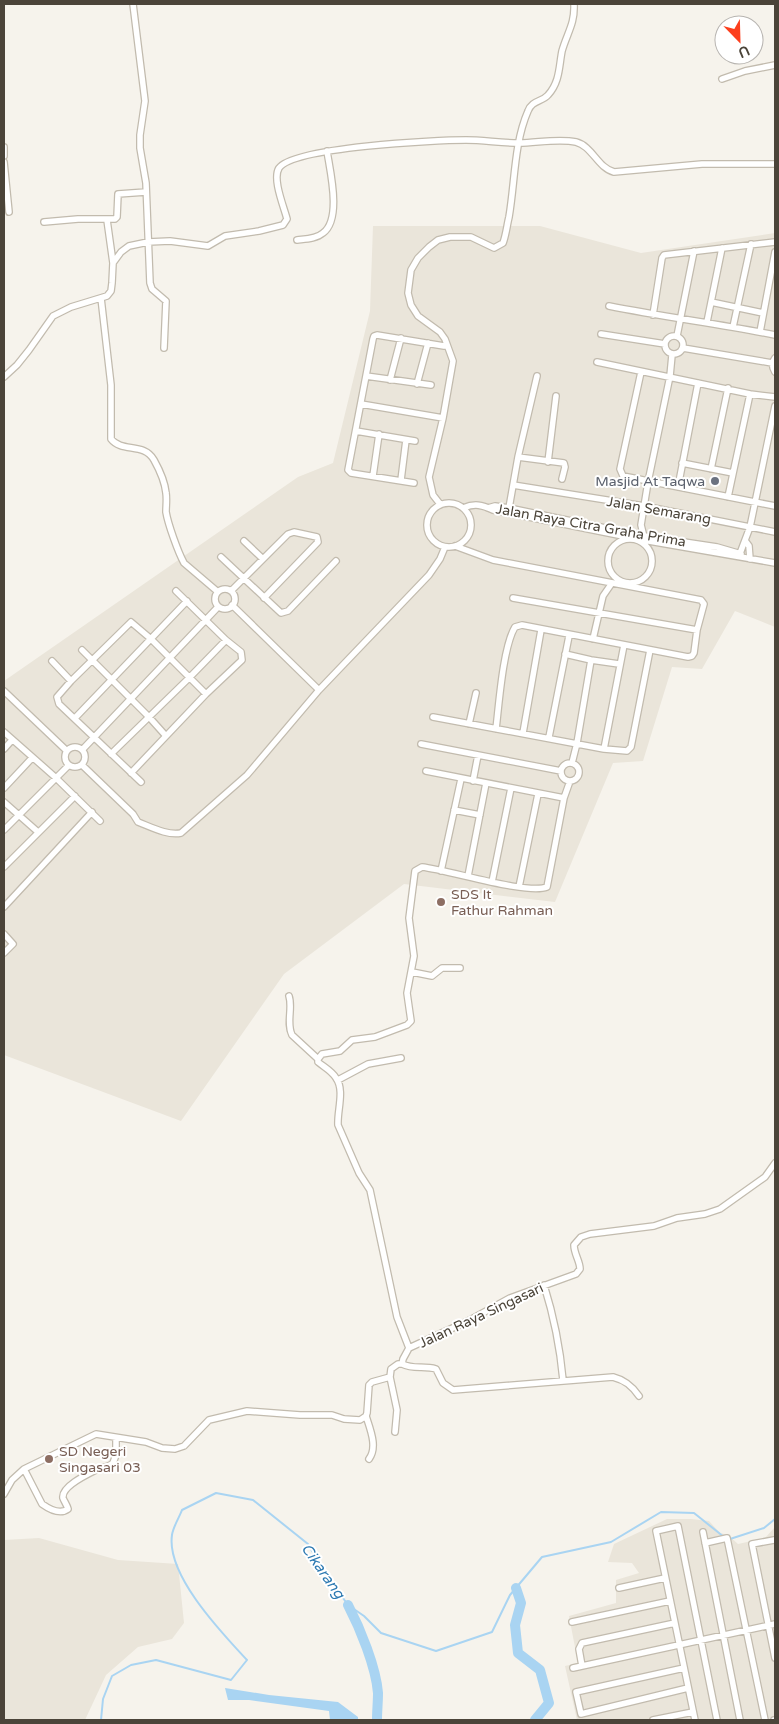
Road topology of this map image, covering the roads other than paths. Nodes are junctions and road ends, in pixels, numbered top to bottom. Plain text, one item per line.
1 (133, 4) edge
2 (574, 4) edge
3 (775, 64) edge
4 (722, 79) dead end
5 (519, 143) junction
6 (4, 147) edge
7 (327, 151) junction
8 (4, 156) edge
9 (4, 162) edge
10 (775, 164) edge
11 (146, 192) junction
12 (9, 212) dead end
13 (107, 220) junction
14 (44, 222) dead end
15 (297, 240) dead end
16 (148, 242) junction
17 (775, 242) edge
18 (751, 244) junction
19 (722, 248) junction
20 (694, 251) junction
21 (775, 252) edge
22 (113, 264) junction
23 (101, 298) junction
24 (711, 302) junction
25 (609, 306) dead end
26 (737, 308) junction
27 (763, 313) junction
28 (653, 315) junction
29 (681, 317) junction
30 (707, 322) junction
31 (733, 328) junction
32 (760, 332) junction
33 (601, 334) dead end
34 (775, 335) edge
35 (677, 336) junction
36 (401, 338) junction
37 (428, 343) junction
38 (665, 344) junction
39 (444, 346) dead end
40 (164, 348) dead end
41 (683, 348) junction
42 (672, 355) junction
43 (774, 361) edge
44 (597, 362) dead end
45 (641, 372) junction
46 (775, 372) edge
47 (366, 376) junction
48 (537, 376) dead end
49 (670, 376) junction
50 (4, 377) edge
51 (390, 380) junction
52 (698, 383) junction
53 (417, 384) junction
54 (431, 385) dead end
55 (728, 388) junction
56 (750, 394) junction
57 (556, 396) dead end
58 (775, 397) edge
59 (361, 404) junction
60 (775, 406) edge
61 (443, 418) junction
62 (356, 431) junction
63 (379, 434) junction
64 (406, 440) junction
65 (415, 441) dead end
66 (518, 457) junction
67 (548, 462) junction
68 (682, 463) junction
69 (712, 469) junction
70 (733, 473) junction
71 (373, 476) junction
72 (562, 479) dead end
73 (400, 480) junction
74 (414, 482) dead end
75 (648, 482) junction
76 (513, 485) junction
77 (678, 487) junction
78 (728, 497) junction
79 (756, 502) junction
80 (440, 504) junction
81 (644, 506) junction
82 (775, 506) edge
83 (463, 508) junction
84 (488, 508) junction
85 (509, 508) junction
86 (641, 524) junction
87 (750, 527) junction
88 (775, 532) edge
89 (631, 535) junction
90 (641, 538) junction
91 (244, 541) dead end
92 (746, 542) junction
93 (455, 546) junction
94 (445, 547) junction
95 (739, 555) junction
96 (221, 557) dead end
97 (750, 557) junction
98 (264, 559) junction
99 (336, 561) dead end
100 (775, 562) edge
101 (244, 579) junction
102 (600, 581) junction
103 (612, 583) junction
104 (626, 585) junction
105 (176, 591) dead end
106 (231, 591) junction
107 (218, 592) junction
108 (603, 596) junction
109 (264, 598) junction
110 (513, 598) dead end
111 (186, 601) junction
112 (232, 605) junction
113 (218, 607) junction
114 (599, 613) junction
115 (205, 619) junction
116 (541, 630) junction
117 (697, 630) junction
118 (569, 636) junction
119 (151, 639) junction
120 (593, 639) junction
121 (226, 640) junction
122 (624, 645) junction
123 (82, 650) dead end
124 (650, 650) junction
125 (565, 654) junction
126 (170, 658) junction
127 (52, 660) dead end
128 (591, 660) junction
129 (92, 661) junction
130 (619, 664) junction
131 (189, 678) junction
132 (71, 681) junction
133 (111, 681) junction
134 (319, 690) junction
135 (4, 691) edge
136 (476, 693) dead end
137 (206, 694) junction
138 (129, 698) junction
139 (433, 716) dead end
140 (149, 717) junction
141 (75, 718) junction
142 (469, 724) junction
143 (496, 729) junction
144 (4, 732) edge
145 (523, 733) junction
146 (166, 736) junction
147 (93, 737) junction
148 (549, 737) junction
149 (12, 740) junction
150 (577, 743) junction
151 (421, 744) dead end
152 (4, 749) edge
153 (604, 749) junction
154 (82, 750) junction
155 (68, 751) junction
156 (110, 754) junction
157 (478, 755) junction
158 (32, 758) junction
159 (572, 763) junction
160 (69, 765) junction
161 (82, 765) junction
162 (426, 771) dead end
163 (561, 771) junction
164 (131, 773) junction
165 (55, 777) junction
166 (461, 779) junction
167 (473, 781) junction
168 (570, 781) junction
169 (141, 782) dead end
170 (486, 783) junction
171 (4, 788) edge
172 (511, 788) junction
173 (538, 794) junction
174 (75, 796) junction
175 (564, 798) junction
176 (4, 802) edge
177 (454, 810) junction
178 (92, 812) junction
179 (18, 815) junction
180 (480, 815) junction
181 (100, 821) dead end
182 (4, 830) edge
183 (38, 832) junction
184 (4, 868) edge
185 (441, 871) junction
186 (468, 876) junction
187 (492, 882) junction
188 (519, 887) junction
189 (4, 905) edge
190 (4, 934) edge
191 (4, 953) edge
192 (460, 968) dead end
193 (412, 972) junction
194 (289, 996) dead end
195 (401, 1058) dead end
196 (318, 1059) junction
197 (338, 1080) junction
198 (775, 1163) edge
199 (544, 1285) junction
200 (409, 1348) junction
201 (402, 1364) junction
202 (390, 1377) junction
203 (563, 1380) junction
204 (640, 1396) dead end
205 (366, 1416) junction
206 (395, 1432) dead end
207 (116, 1438) junction
208 (369, 1459) dead end
209 (24, 1469) junction
210 (4, 1494) edge
211 (702, 1532) dead end
212 (775, 1540) edge
213 (705, 1543) junction
214 (666, 1578) junction
215 (619, 1588) dead end
216 (670, 1601) junction
217 (572, 1622) dead end
218 (675, 1623) junction
219 (772, 1625) edge
220 (746, 1630) junction
221 (723, 1635) junction
222 (701, 1640) junction
223 (679, 1645) junction
224 (775, 1658) edge
225 (582, 1666) junction
226 (573, 1668) dead end
227 (684, 1668) junction
228 (688, 1688) junction
229 (693, 1712) junction
230 (654, 1720) edge
231 (695, 1720) edge
232 (717, 1720) edge
233 (740, 1720) edge
234 (766, 1720) edge

1 - 11 street
2 - 5 street
3 - 4 street
5 - 7 street
5 - 10 street
5 - 61 street
6 - 8 street
7 - 15 street
7 - 16 street
9 - 12 street
11 - 13 street
11 - 16 street
13 - 14 street
13 - 22 street
16 - 22 street
16 - 40 street
17 - 18 street
18 - 19 street
18 - 26 street
19 - 20 street
19 - 24 street
20 - 28 street
20 - 29 street
21 - 27 street
22 - 23 street
23 - 50 street
23 - 107 street
24 - 26 street
24 - 30 street
25 - 28 street
26 - 27 street
26 - 31 street
27 - 32 street
28 - 29 street
29 - 30 street
29 - 35 street
30 - 31 street
31 - 32 street
32 - 34 street
33 - 38 street
35 - 38 street
35 - 41 street
36 - 37 street
36 - 47 street
36 - 51 street
37 - 39 street
37 - 53 street
38 - 42 street
41 - 42 street
41 - 43 street
42 - 49 street
43 - 46 street
44 - 45 street
45 - 49 street
45 - 75 street
47 - 51 street
47 - 59 street
48 - 66 street
49 - 52 street
49 - 75 street
51 - 53 street
52 - 55 street
52 - 68 street
53 - 54 street
55 - 56 street
55 - 69 street
56 - 58 street
56 - 70 street
57 - 67 street
59 - 61 street
59 - 62 street
60 - 79 street
61 - 80 street
62 - 63 street
62 - 71 street
63 - 64 street
63 - 71 street
64 - 65 street
64 - 73 street
66 - 67 street
66 - 76 street
67 - 72 street
68 - 69 street
68 - 77 street
69 - 70 street
70 - 78 street
71 - 73 street
73 - 74 street
75 - 77 street
75 - 81 street
76 - 81 street, Jalan Semarang
76 - 85 street
77 - 78 street
78 - 79 street
79 - 82 street
79 - 87 street
80 - 83 street
80 - 94 street
81 - 86 street
81 - 87 street, Jalan Semarang
83 - 84 street
83 - 93 street
84 - 85 street, Jalan Raya Citra Graha Prima
84 - 89 street, Jalan Raya Citra Graha Prima
85 - 89 street, Jalan Raya Citra Graha Prima
86 - 89 street
86 - 90 street
87 - 88 street, Jalan Semarang
87 - 92 street
89 - 90 street, Jalan Raya Citra Graha Prima
90 - 95 street, Jalan Raya Citra Graha Prima
90 - 104 street
90 - 104 street
91 - 98 street
92 - 95 street
92 - 97 street
93 - 94 street
93 - 102 street
94 - 134 street
95 - 97 street, Jalan Raya Citra Graha Prima
96 - 101 street
97 - 100 street, Jalan Raya Citra Graha Prima
98 - 101 street
98 - 109 street
99 - 109 street
101 - 106 street
101 - 109 street
102 - 103 street
102 - 108 street
103 - 104 street
103 - 108 street
104 - 117 street
105 - 111 street
106 - 107 street
106 - 112 street
107 - 113 street
108 - 114 street
110 - 114 street
111 - 115 street
111 - 119 street
112 - 113 street
112 - 134 street
113 - 115 street
114 - 117 street
114 - 120 street
115 - 121 street
115 - 126 street
116 - 118 street
116 - 143 street
116 - 145 street
117 - 124 street
118 - 120 street
118 - 125 street
119 - 126 street
119 - 129 street
119 - 133 street
120 - 122 street
121 - 131 street
121 - 137 street
122 - 124 street
122 - 130 street
123 - 129 street
124 - 153 street
125 - 128 street
125 - 148 street
126 - 131 street
126 - 138 street
127 - 132 street
128 - 130 street
128 - 150 street
129 - 132 street
129 - 133 street
130 - 153 street
131 - 137 street
131 - 140 street
132 - 141 street
133 - 138 street
133 - 141 street
134 - 161 street
135 - 155 street
136 - 142 street
137 - 146 street
138 - 140 street
138 - 147 street
139 - 142 street
140 - 146 street
140 - 156 street
141 - 147 street
142 - 143 street
143 - 145 street
144 - 149 street
145 - 148 street
146 - 164 street
147 - 154 street
147 - 156 street
148 - 150 street
149 - 152 street
149 - 158 street
150 - 153 street
150 - 159 street
151 - 157 street
154 - 155 street
154 - 161 street
155 - 160 street
156 - 164 street
157 - 163 street
157 - 167 street
158 - 165 street
158 - 171 street
159 - 163 street
159 - 168 street
160 - 161 street
160 - 165 street
162 - 166 street
163 - 168 street
164 - 169 street
165 - 174 street
165 - 179 street
166 - 167 street
166 - 177 street
167 - 170 street
168 - 175 street
170 - 172 street
170 - 180 street
172 - 173 street
172 - 187 street
173 - 175 street
173 - 188 street
174 - 178 street
174 - 183 street
175 - 188 street
176 - 179 street
177 - 180 street
177 - 185 street
178 - 181 street
178 - 189 street
179 - 182 street
179 - 183 street
180 - 186 street
183 - 184 street
185 - 186 street
185 - 193 street
186 - 187 street
187 - 188 street
190 - 191 street
192 - 193 street
193 - 196 street
194 - 196 street
195 - 197 street
196 - 197 street
197 - 200 street
198 - 199 street, Jalan Raya Singasari
199 - 200 street, Jalan Raya Singasari
199 - 203 street
200 - 201 street, Jalan Raya Singasari
201 - 202 street, Jalan Raya Singasari
201 - 203 street
202 - 205 street, Jalan Raya Singasari
202 - 206 street
203 - 204 street
205 - 207 street
205 - 208 street
207 - 209 street
207 - 209 street
209 - 210 street
211 - 213 street
212 - 219 street
213 - 220 street
213 - 221 street
214 - 215 street
214 - 216 street
214 - 222 street
216 - 217 street
216 - 218 street
218 - 223 street
218 - 225 street
219 - 220 street
219 - 224 street
220 - 221 street
220 - 234 street
221 - 222 street
221 - 233 street
222 - 223 street
222 - 232 street
223 - 225 street
223 - 227 street
225 - 226 street
227 - 228 street
227 - 228 street
228 - 229 street
229 - 230 street
229 - 231 street

